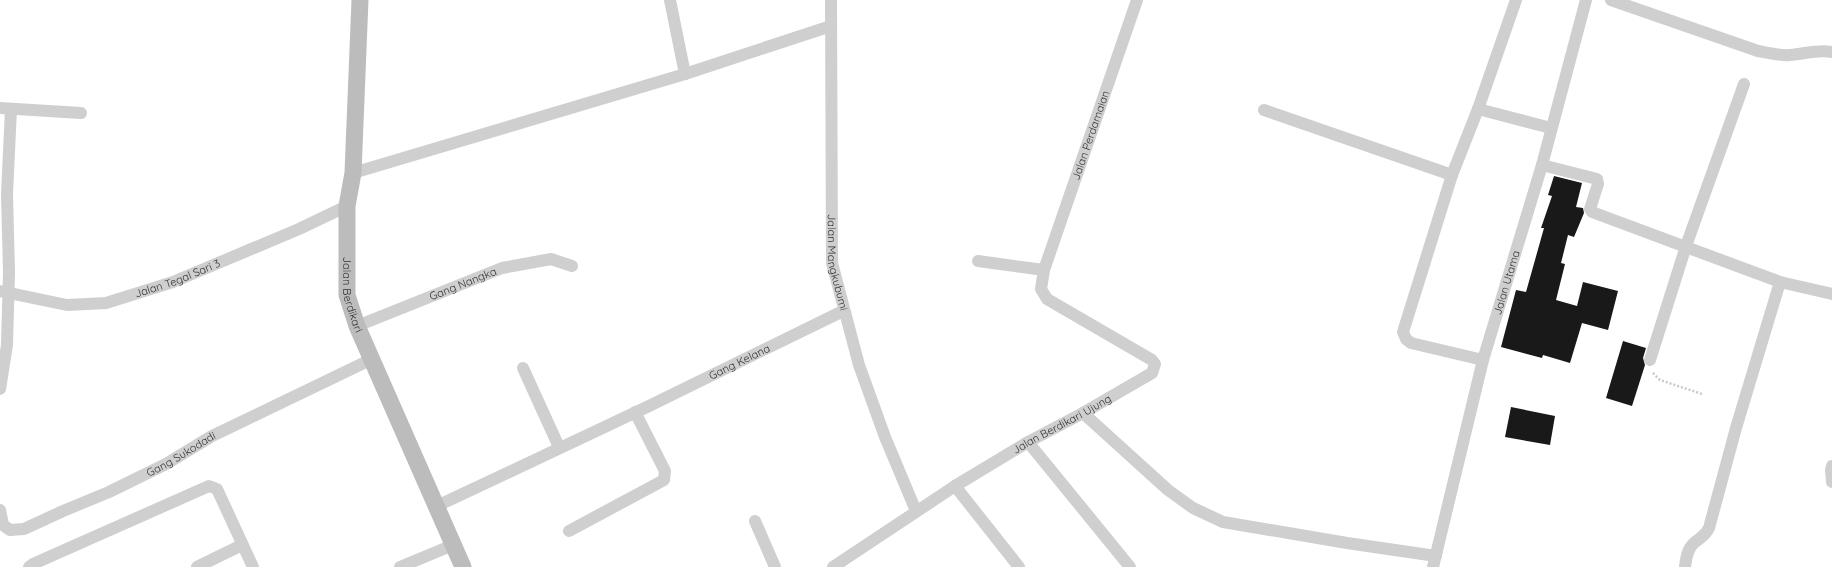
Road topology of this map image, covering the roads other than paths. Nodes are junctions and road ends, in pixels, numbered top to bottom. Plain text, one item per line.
1 (360, 0) edge
2 (670, 0) edge
3 (831, 0) edge
4 (1137, 0) edge
5 (1516, 0) edge
6 (1586, 0) edge
7 (1611, 0) edge
8 (831, 26) junction
9 (1832, 52) edge
10 (685, 74) junction
11 (1744, 84) dead end
12 (6, 108) edge
13 (1478, 109) junction
14 (1264, 110) dead end
15 (81, 113) dead end
16 (1551, 128) junction
17 (1542, 165) junction
18 (353, 173) junction
19 (1452, 175) junction
20 (347, 206) junction
21 (1686, 246) junction
22 (978, 261) dead end
23 (572, 266) dead end
24 (1044, 270) junction
25 (1780, 282) junction
26 (4, 291) edge
27 (1832, 294) edge
28 (843, 311) junction
29 (357, 326) junction
30 (372, 359) junction
31 (1483, 360) junction
32 (1650, 360) road end
33 (523, 368) dead end
34 (0, 389) edge
35 (635, 412) junction
36 (1083, 413) junction
37 (1028, 442) junction
38 (559, 447) junction
39 (1832, 466) edge
40 (1832, 482) edge
41 (955, 486) junction
42 (437, 506) junction
43 (0, 510) edge
44 (916, 511) junction
45 (755, 521) dead end
46 (569, 531) dead end
47 (242, 545) junction
48 (453, 545) junction
49 (1435, 561) edge
50 (29, 567) edge
51 (197, 567) edge
52 (253, 567) edge
53 (400, 567) edge
54 (463, 567) edge
55 (774, 567) edge
56 (833, 567) edge
57 (1019, 567) edge
58 (1130, 567) edge
59 (1685, 567) edge

1 - 18 street, Jalan Berdikari
2 - 10 street
3 - 8 street, Jalan Mangkubumi
4 - 24 street, Jalan Perdamaian
5 - 13 street
6 - 16 street, Jalan Utama
7 - 9 street
8 - 10 street
8 - 28 street, Jalan Mangkubumi
10 - 18 street
11 - 21 street
12 - 15 street
12 - 26 street
13 - 16 street
13 - 19 street
14 - 19 street
16 - 17 street, Jalan Utama
17 - 21 street
17 - 31 street, Jalan Utama
18 - 20 street, Jalan Berdikari
19 - 31 street
20 - 26 street, Jalan Tegal Sari 3
20 - 29 street, Jalan Berdikari
21 - 25 street
21 - 32 street
22 - 24 street
23 - 29 street, Gang Nangka
24 - 36 street, Jalan Berdikari Ujung
25 - 27 street
25 - 59 street
26 - 34 street
28 - 35 street, Gang Kelana
28 - 44 street, Jalan Mangkubumi
29 - 30 street, Jalan Berdikari
30 - 42 street, Jalan Berdikari
30 - 43 street, Gang Sukodadi
31 - 49 street, Jalan Utama
33 - 38 street
35 - 38 street, Gang Kelana
35 - 46 street
36 - 37 street, Jalan Berdikari Ujung
36 - 49 street
37 - 41 street, Jalan Berdikari Ujung
37 - 58 street
38 - 42 street, Gang Kelana
39 - 40 street
41 - 44 street, Jalan Berdikari Ujung
41 - 57 street
42 - 48 street, Jalan Berdikari
44 - 56 street, Jalan Berdikari Ujung
45 - 55 street
47 - 50 street
47 - 51 street
47 - 52 street
48 - 53 street
48 - 54 street, Jalan Berdikari

